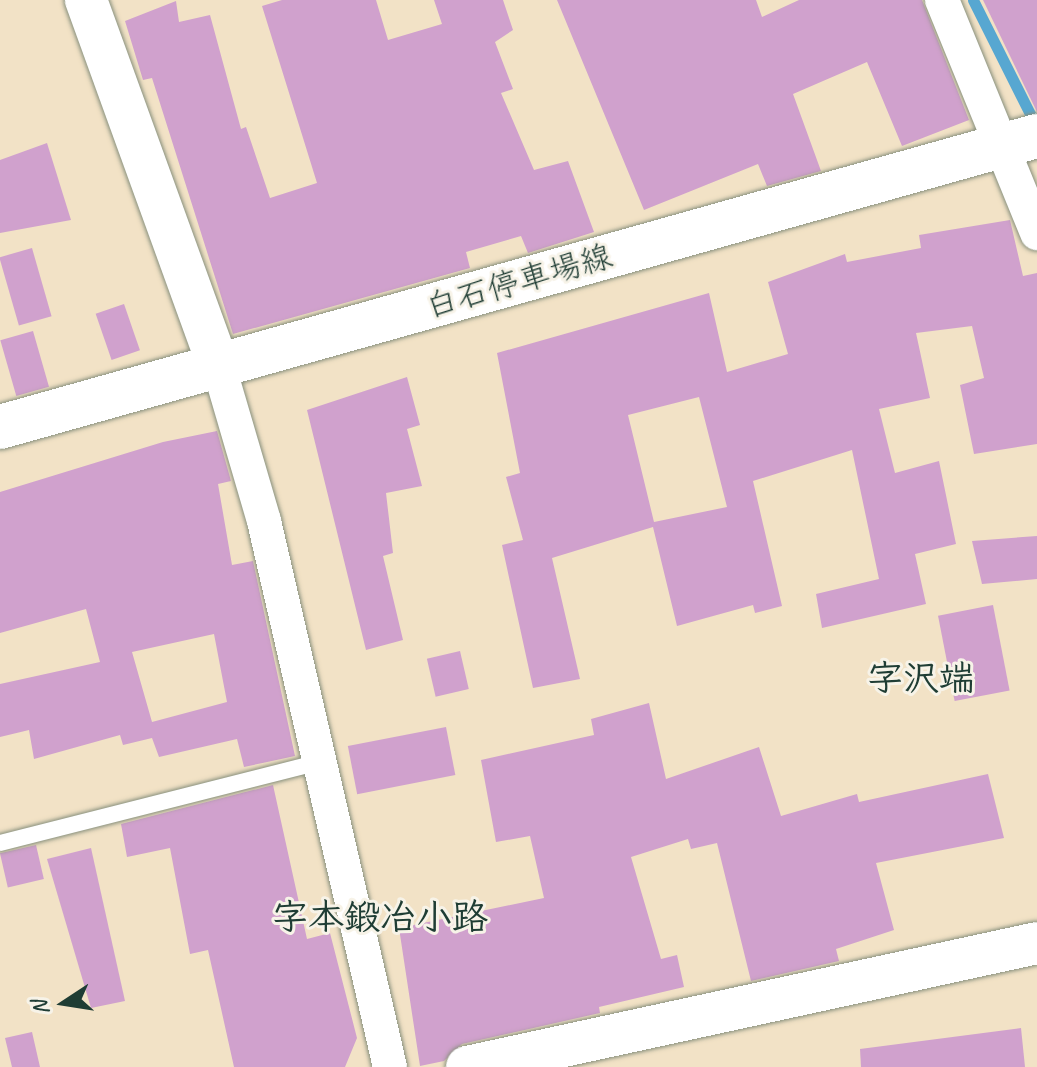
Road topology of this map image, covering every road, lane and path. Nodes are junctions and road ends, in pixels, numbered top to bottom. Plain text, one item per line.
1 (86, 0) edge
2 (942, 0) edge
3 (1018, 141) edge
4 (1037, 233) edge
5 (219, 367) junction
6 (0, 427) edge
7 (319, 762) junction
8 (0, 843) edge
9 (1037, 943) edge
10 (390, 1067) edge
11 (467, 1067) edge

1 - 5 street
2 - 3 street
3 - 4 street
3 - 5 main road, 白石停車場線
5 - 6 main road, 白石停車場線
5 - 7 street
7 - 8 lane
7 - 10 street
9 - 11 street

